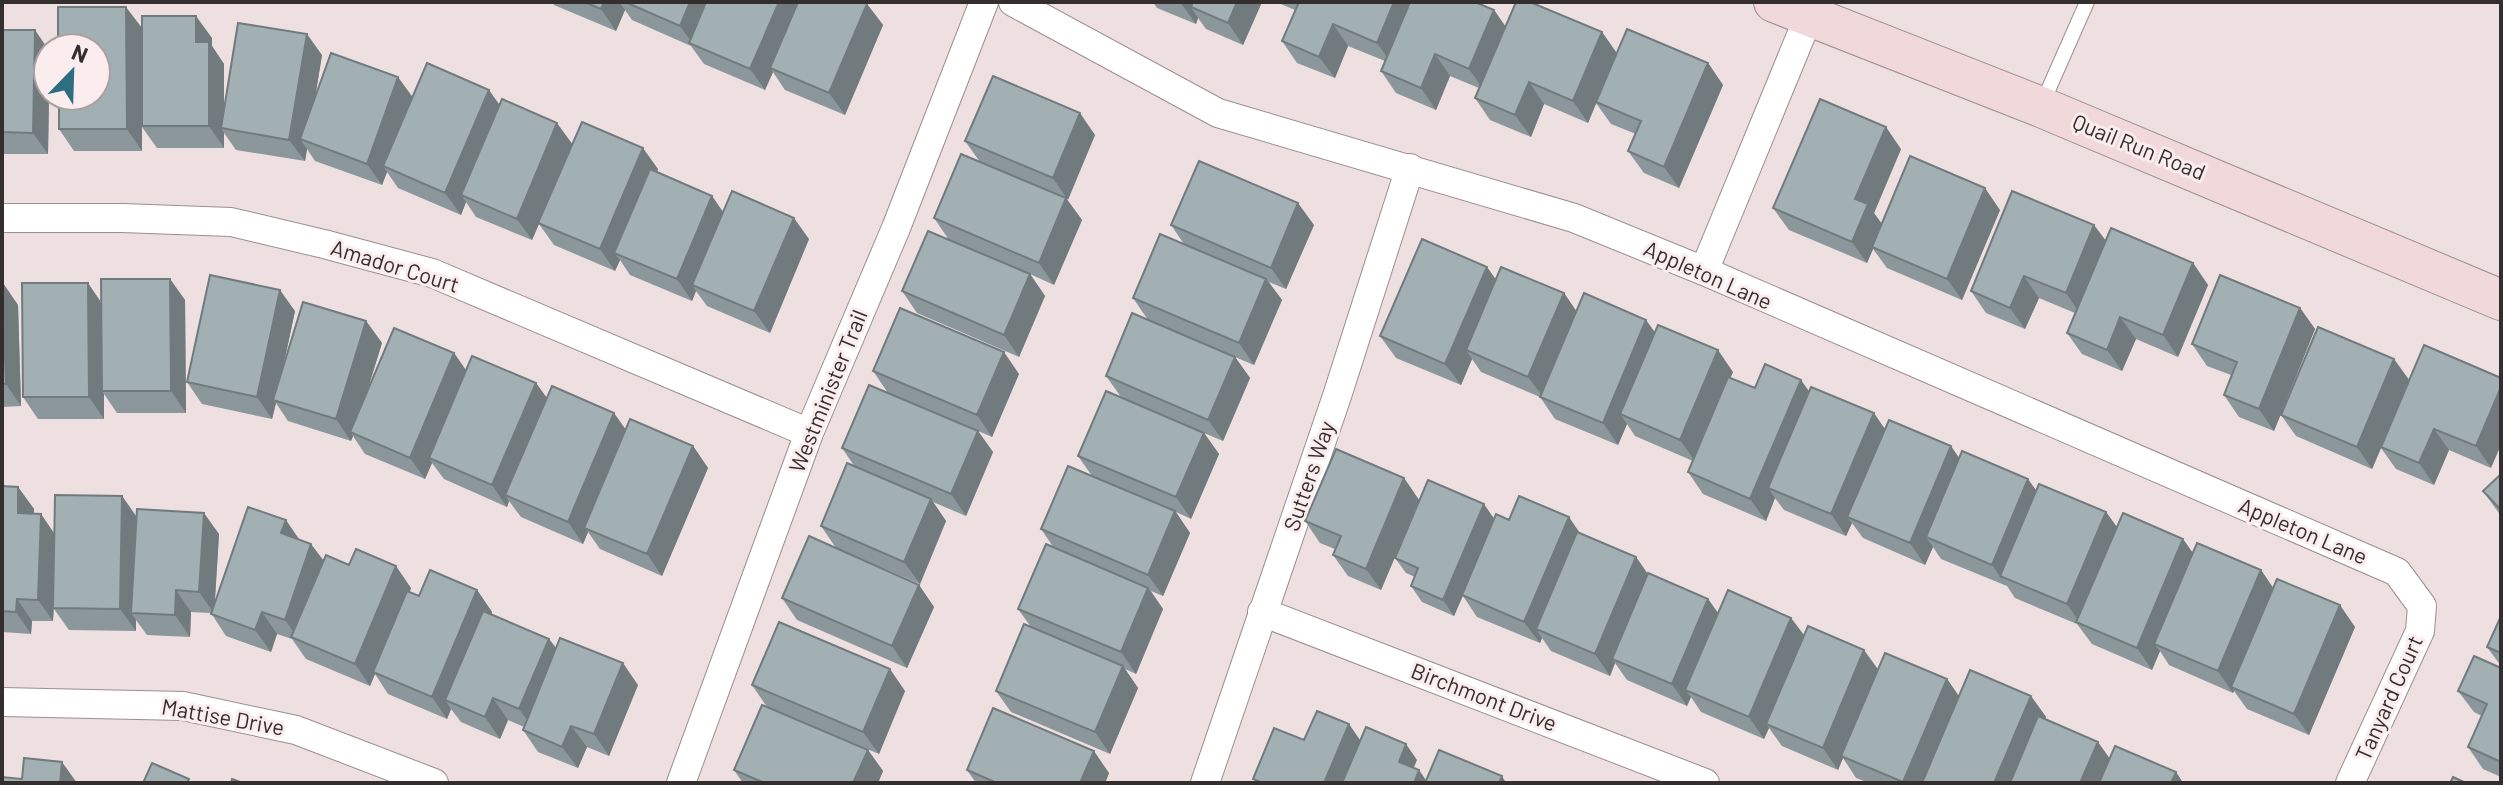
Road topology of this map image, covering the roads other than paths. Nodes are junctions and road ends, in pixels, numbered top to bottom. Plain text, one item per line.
1 (984, 2) edge
2 (1013, 2) edge
3 (2087, 2) edge
4 (1791, 9) edge
5 (2041, 107) junction
6 (1410, 168) junction
7 (2, 218) edge
8 (1704, 271) junction
9 (2501, 300) edge
10 (809, 433) junction
11 (2397, 572) joint
12 (1262, 612) junction
13 (2, 702) edge
14 (434, 783) edge
15 (681, 783) edge
16 (1205, 783) edge
17 (1705, 783) edge
18 (2350, 783) edge

1 - 10 street, Westminister Trail
2 - 6 street, Appleton Lane
3 - 5 lane
4 - 5 street, Quail Run Road
4 - 8 street
5 - 9 street, Quail Run Road
6 - 8 street, Appleton Lane
6 - 12 street, Sutters Way
7 - 10 street, Amador Court
8 - 11 street, Appleton Lane
10 - 15 street, Westminister Trail
11 - 18 street, Tanyard Court
12 - 16 street, Sutters Way
12 - 17 street, Birchmont Drive
13 - 14 street, Mattise Drive

